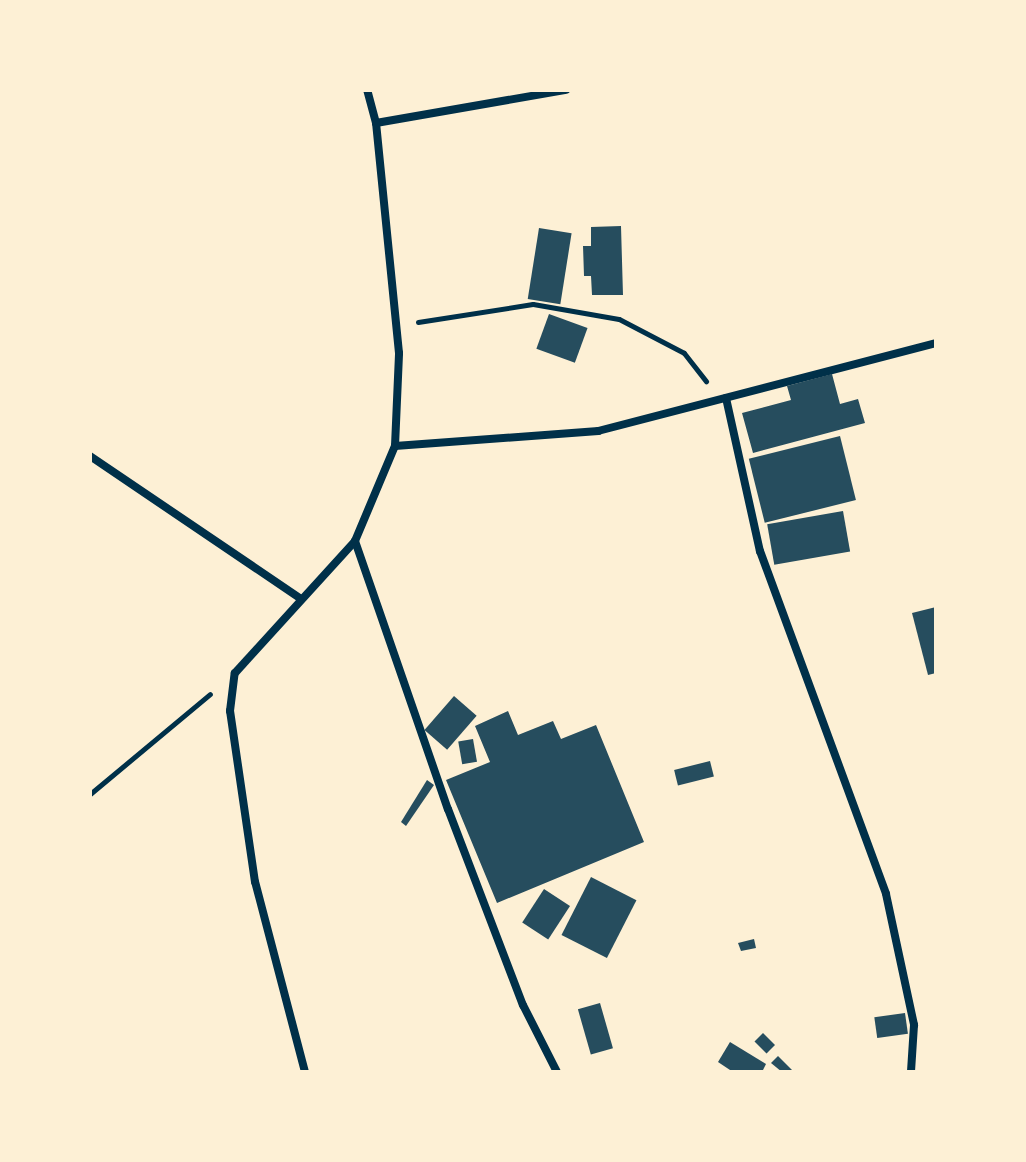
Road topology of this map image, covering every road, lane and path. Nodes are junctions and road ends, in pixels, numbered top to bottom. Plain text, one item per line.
1 (367, 90) edge
2 (566, 90) edge
3 (376, 123) junction
4 (393, 325) junction
5 (936, 343) edge
6 (726, 398) junction
7 (709, 402) junction
8 (395, 446) junction
9 (90, 456) edge
10 (355, 541) junction
11 (301, 599) junction
12 (235, 673) junction
13 (90, 794) edge
14 (305, 1072) edge
15 (557, 1072) edge
16 (911, 1072) edge

1 - 3 street
2 - 3 street
3 - 4 street
4 - 7 path
4 - 8 street
5 - 6 street
6 - 7 street
6 - 16 street
7 - 8 street
8 - 10 street
9 - 11 street
10 - 11 street
10 - 15 street
11 - 12 street
12 - 13 path
12 - 14 street

